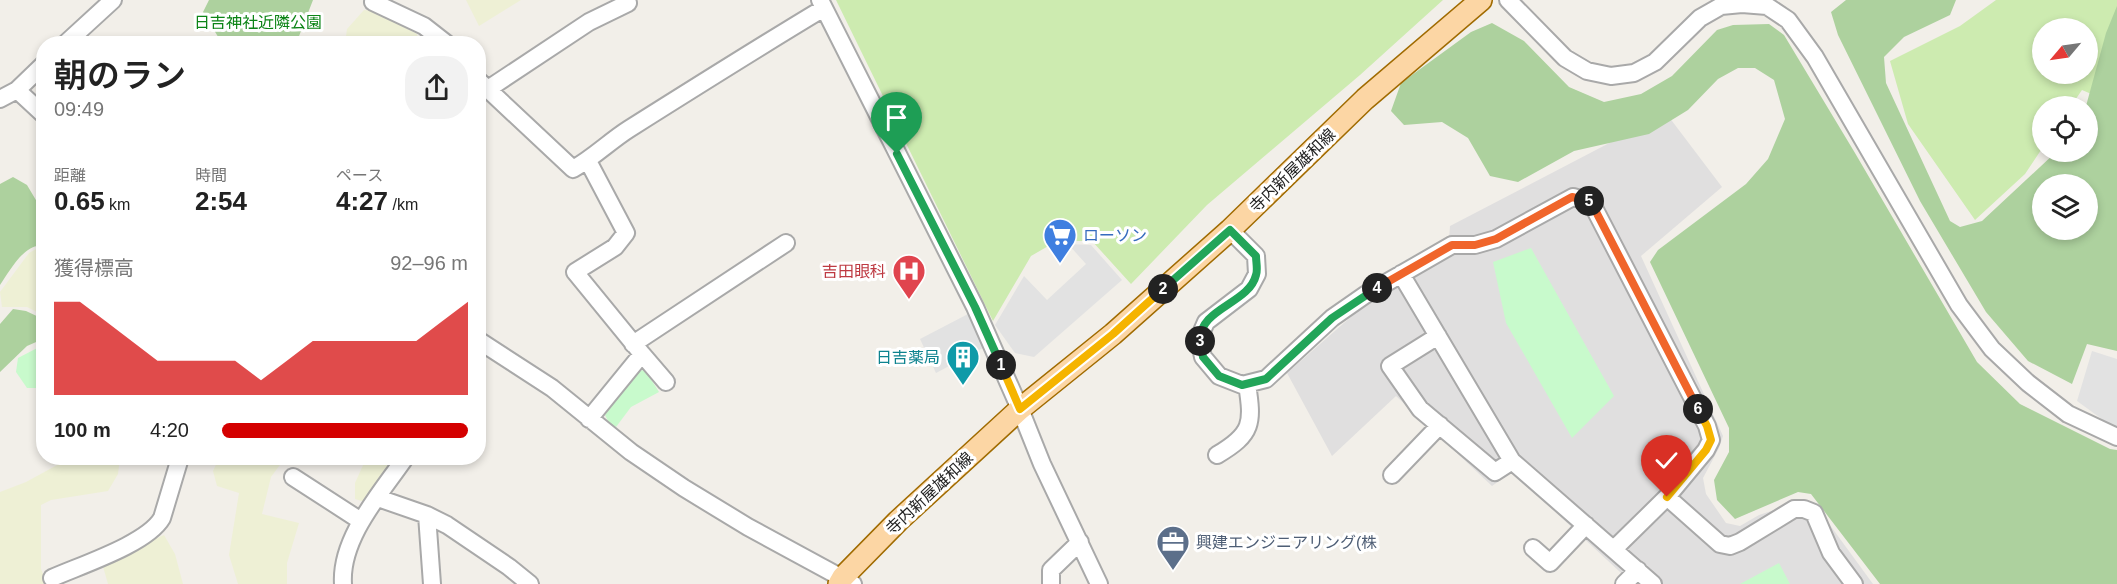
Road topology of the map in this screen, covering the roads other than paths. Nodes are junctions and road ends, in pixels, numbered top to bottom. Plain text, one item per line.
1 (113, 0) edge
2 (1481, 0) edge
3 (1508, 0) edge
4 (373, 2) dead end
5 (628, 3) dead end
6 (822, 4) edge
7 (74, 36) edge
8 (437, 36) edge
9 (36, 72) edge
10 (486, 82) edge
11 (486, 87) edge
12 (17, 90) junction
13 (0, 99) edge
14 (36, 108) edge
15 (588, 161) junction
16 (1230, 230) junction
17 (786, 243) dead end
18 (1401, 274) junction
19 (1438, 336) junction
20 (638, 349) junction
21 (486, 350) edge
22 (666, 382) dead end
23 (1247, 384) junction
24 (1020, 409) junction
25 (589, 419) junction
26 (1440, 425) junction
27 (2117, 437) edge
28 (1217, 455) dead end
29 (1512, 461) junction
30 (178, 465) edge
31 (400, 465) edge
32 (1392, 475) dead end
33 (293, 477) dead end
34 (1667, 497) junction
35 (378, 498) junction
36 (427, 514) junction
37 (361, 521) junction
38 (1586, 525) junction
39 (1080, 542) junction
40 (1533, 548) dead end
41 (1614, 549) junction
42 (1638, 570) junction
43 (52, 578) dead end
44 (845, 582) edge
45 (343, 584) edge
46 (432, 584) edge
47 (530, 584) edge
48 (1052, 584) edge
49 (1099, 584) edge
50 (1623, 584) edge
51 (1653, 584) edge
52 (1854, 584) edge

1 - 7 street
2 - 16 main road, 寺内新屋雄和線
3 - 27 street
4 - 8 street
5 - 10 street
6 - 15 street
6 - 24 street
9 - 12 street
11 - 15 street
12 - 13 street
12 - 14 street
15 - 20 street
16 - 23 street
16 - 24 main road, 寺内新屋雄和線
17 - 20 street
18 - 19 street
18 - 23 street
18 - 34 street
19 - 26 street
19 - 29 street
20 - 22 street
20 - 25 street
21 - 25 street
23 - 28 street
24 - 39 street
24 - 44 main road, 寺内新屋雄和線
25 - 44 street
26 - 29 street
26 - 32 street
29 - 38 street
30 - 43 street
31 - 35 street
33 - 37 street
34 - 41 street
34 - 52 street
35 - 36 street
35 - 37 street
36 - 46 street
36 - 47 street
37 - 45 street
38 - 40 street
38 - 41 street
39 - 48 street
39 - 49 street
41 - 42 street
42 - 50 street
42 - 51 street

